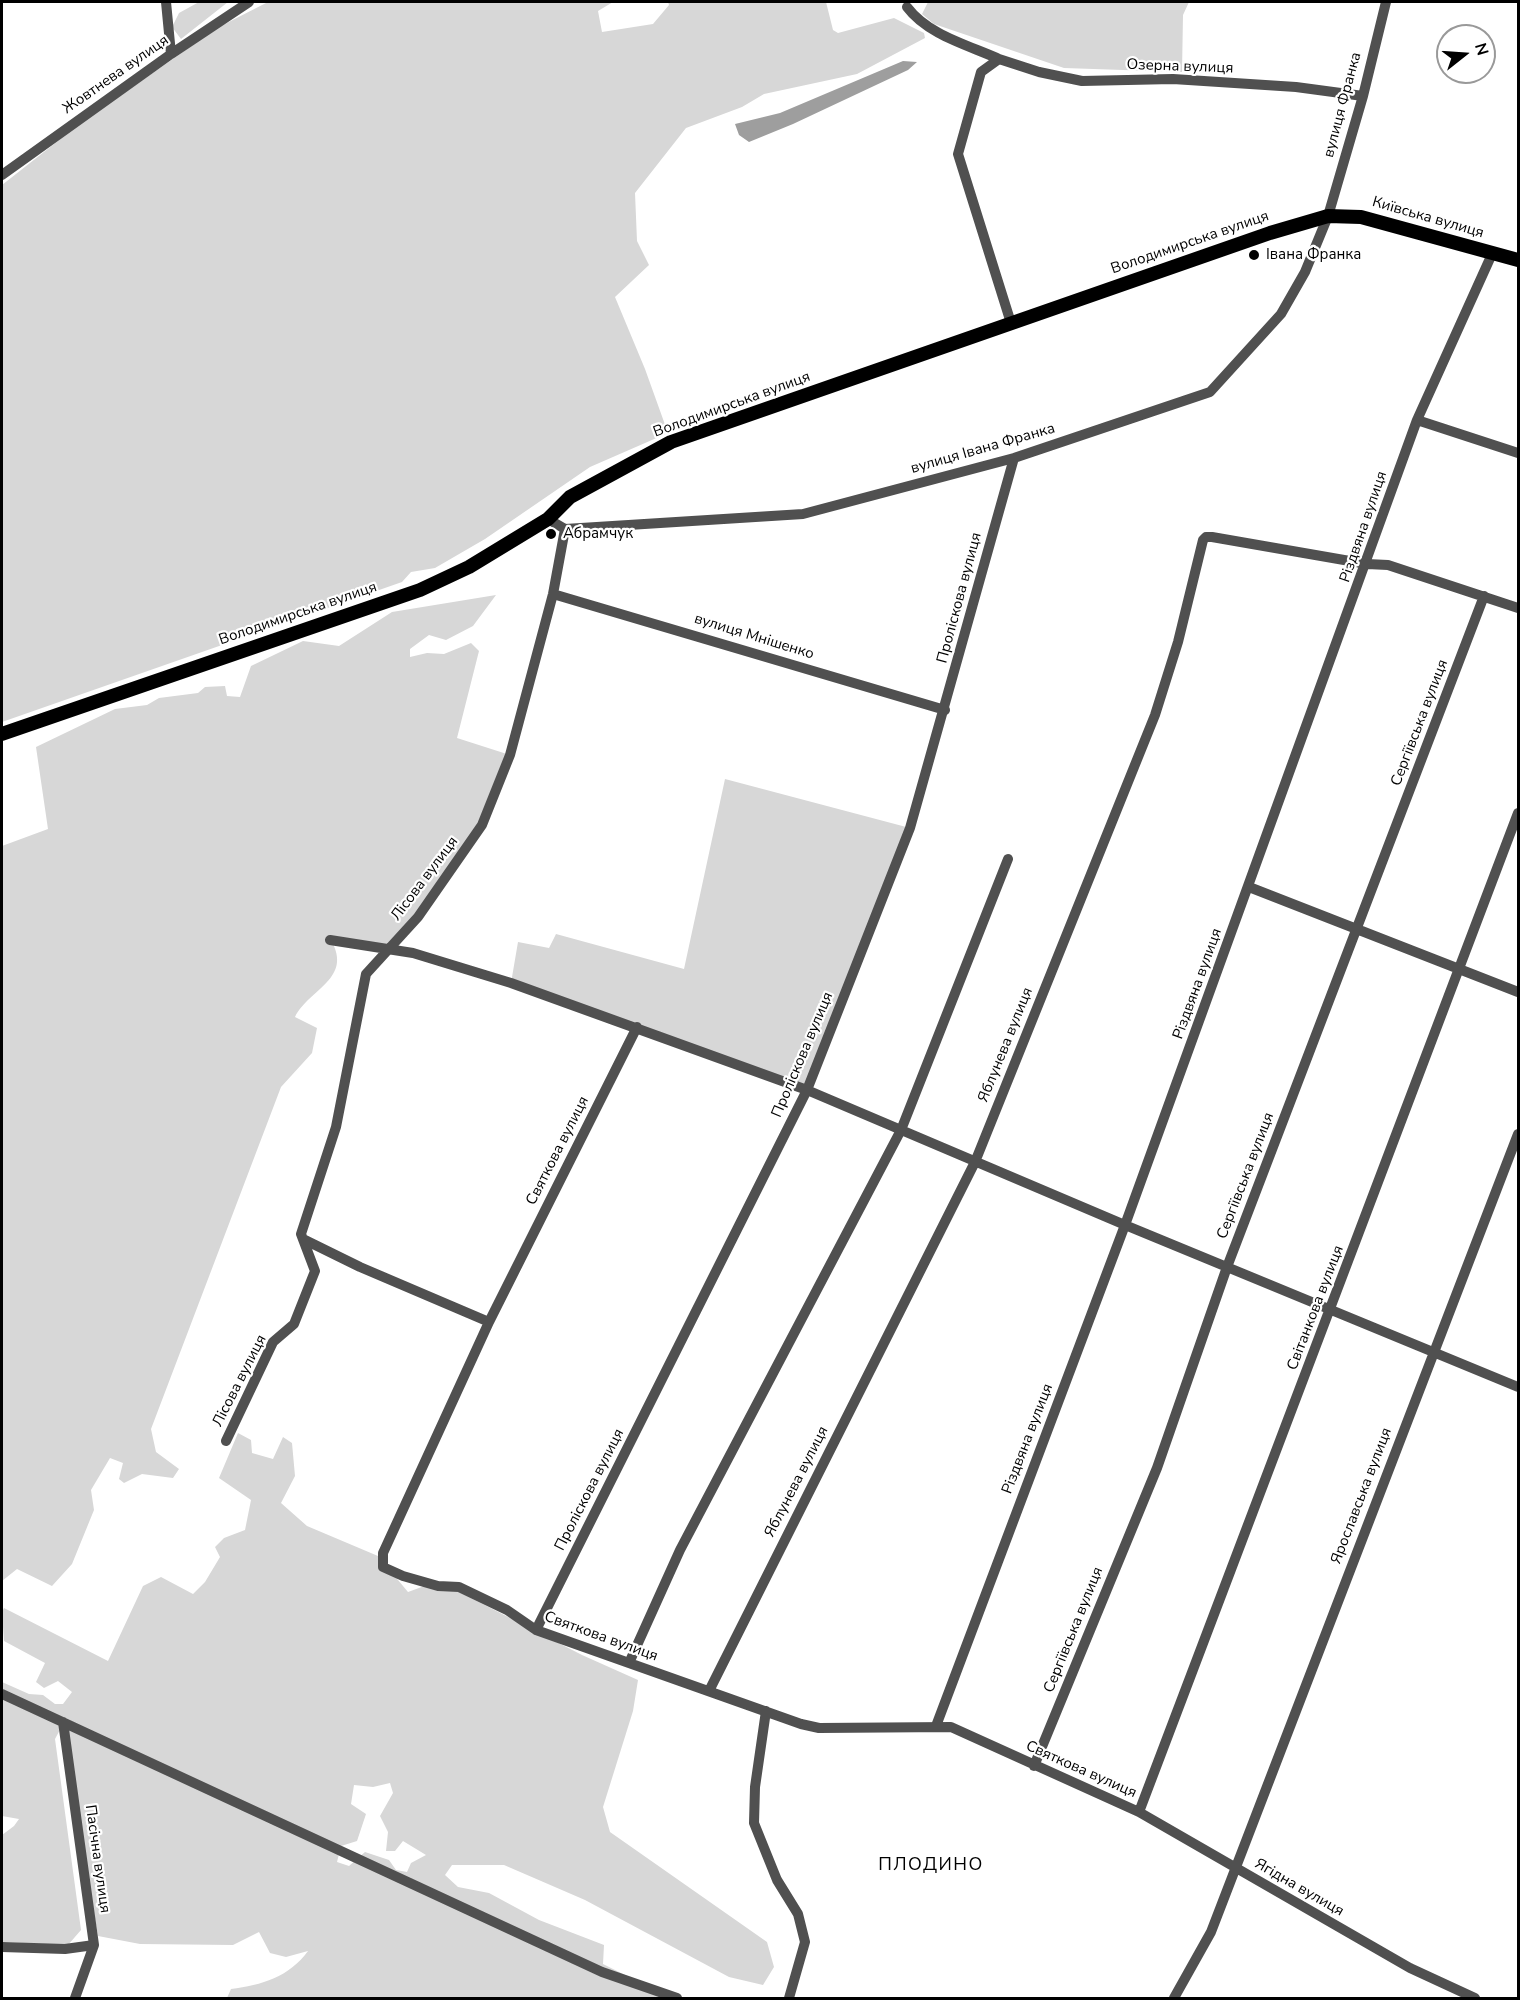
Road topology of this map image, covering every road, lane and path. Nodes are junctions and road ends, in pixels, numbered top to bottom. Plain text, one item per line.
1 (166, 2) edge
2 (249, 2) edge
3 (1386, 2) edge
4 (907, 7) dead end
5 (171, 54) junction
6 (999, 59) junction
7 (1362, 96) junction
8 (2, 175) edge
9 (1328, 216) junction
10 (1492, 254) junction
11 (1518, 260) edge
12 (1011, 323) junction
13 (1418, 420) junction
14 (1518, 453) edge
15 (1014, 458) junction
16 (548, 519) junction
17 (565, 529) junction
18 (1367, 564) junction
19 (554, 594) junction
20 (1484, 596) junction
21 (1518, 608) edge
22 (945, 710) junction
23 (2, 734) edge
24 (1518, 813) edge
25 (1008, 859) dead end
26 (1249, 887) junction
27 (1358, 929) junction
28 (330, 939) dead end
29 (392, 948) junction
30 (1458, 968) junction
31 (1518, 992) edge
32 (637, 1027) junction
33 (807, 1090) junction
34 (901, 1130) junction
35 (1518, 1138) edge
36 (975, 1162) junction
37 (1125, 1225) junction
38 (303, 1239) junction
39 (1227, 1267) junction
40 (1331, 1310) junction
41 (489, 1322) junction
42 (1434, 1351) junction
43 (1518, 1387) edge
44 (226, 1441) dead end
45 (536, 1630) junction
46 (629, 1663) junction
47 (710, 1691) junction
48 (2, 1694) edge
49 (766, 1711) junction
50 (63, 1722) junction
51 (936, 1726) junction
52 (1035, 1766) junction
53 (1138, 1812) junction
54 (1235, 1869) junction
55 (94, 1945) junction
56 (2, 1947) edge
57 (75, 1998) edge
58 (677, 1998) edge
59 (789, 1998) edge
60 (1174, 1998) edge
61 (1476, 1998) edge

1 - 5 street
2 - 5 street, Жовтнева вулиця
3 - 7 street, вулиця Франка
4 - 6 street, Озерна вулиця
5 - 8 street, Жовтнева вулиця
6 - 7 street, Озерна вулиця
6 - 12 street
7 - 9 street, вулиця Франка
9 - 10 main road, Київська вулиця
9 - 12 main road, Володимирська вулиця
9 - 15 street, вулиця Івана Франка
10 - 11 main road, Київська вулиця
10 - 13 street, Різдвяна вулиця
12 - 16 main road, Володимирська вулиця
13 - 14 street
13 - 18 street, Різдвяна вулиця
15 - 17 street, вулиця Івана Франка
15 - 22 street, Проліскова вулиця
16 - 17 street
16 - 23 main road, Володимирська вулиця
17 - 19 street, Лісова вулиця
18 - 20 street
18 - 26 street, Різдвяна вулиця
18 - 36 street, Яблунева вулиця
19 - 22 street, вулиця Мнішенко
19 - 29 street, Лісова вулиця
20 - 21 street
20 - 27 street, Сергіївська вулиця
22 - 33 street, Проліскова вулиця
24 - 30 street, Світанкова вулиця
25 - 34 street
26 - 27 street
26 - 37 street, Різдвяна вулиця
27 - 30 street
27 - 39 street, Сергіївська вулиця
28 - 29 street
29 - 32 street
29 - 38 street, Лісова вулиця
30 - 31 street
30 - 40 street, Світанкова вулиця
32 - 33 street
32 - 41 street, Святкова вулиця
33 - 34 street
33 - 45 street, Проліскова вулиця
34 - 36 street
34 - 46 street
35 - 42 street, Ярославська вулиця
36 - 37 street
36 - 47 street, Яблунева вулиця
37 - 39 street
37 - 51 street, Різдвяна вулиця
38 - 41 street
38 - 44 street, Лісова вулиця
39 - 40 street
39 - 52 street, Сергіївська вулиця
40 - 42 street
40 - 53 street, Світанкова вулиця
41 - 45 street, Святкова вулиця
42 - 43 street
42 - 54 street, Ярославська вулиця
45 - 46 street, Святкова вулиця
46 - 47 street, Святкова вулиця
47 - 49 street, Святкова вулиця
48 - 50 street
49 - 51 street, Святкова вулиця
49 - 59 street
50 - 55 street, Пасічна вулиця
50 - 58 street
51 - 52 street, Святкова вулиця
52 - 53 street, Святкова вулиця
53 - 54 street, Святкова вулиця
54 - 60 street, Ягідна вулиця
54 - 61 street, Ягідна вулиця
55 - 56 street
55 - 57 street, Пасічна вулиця

